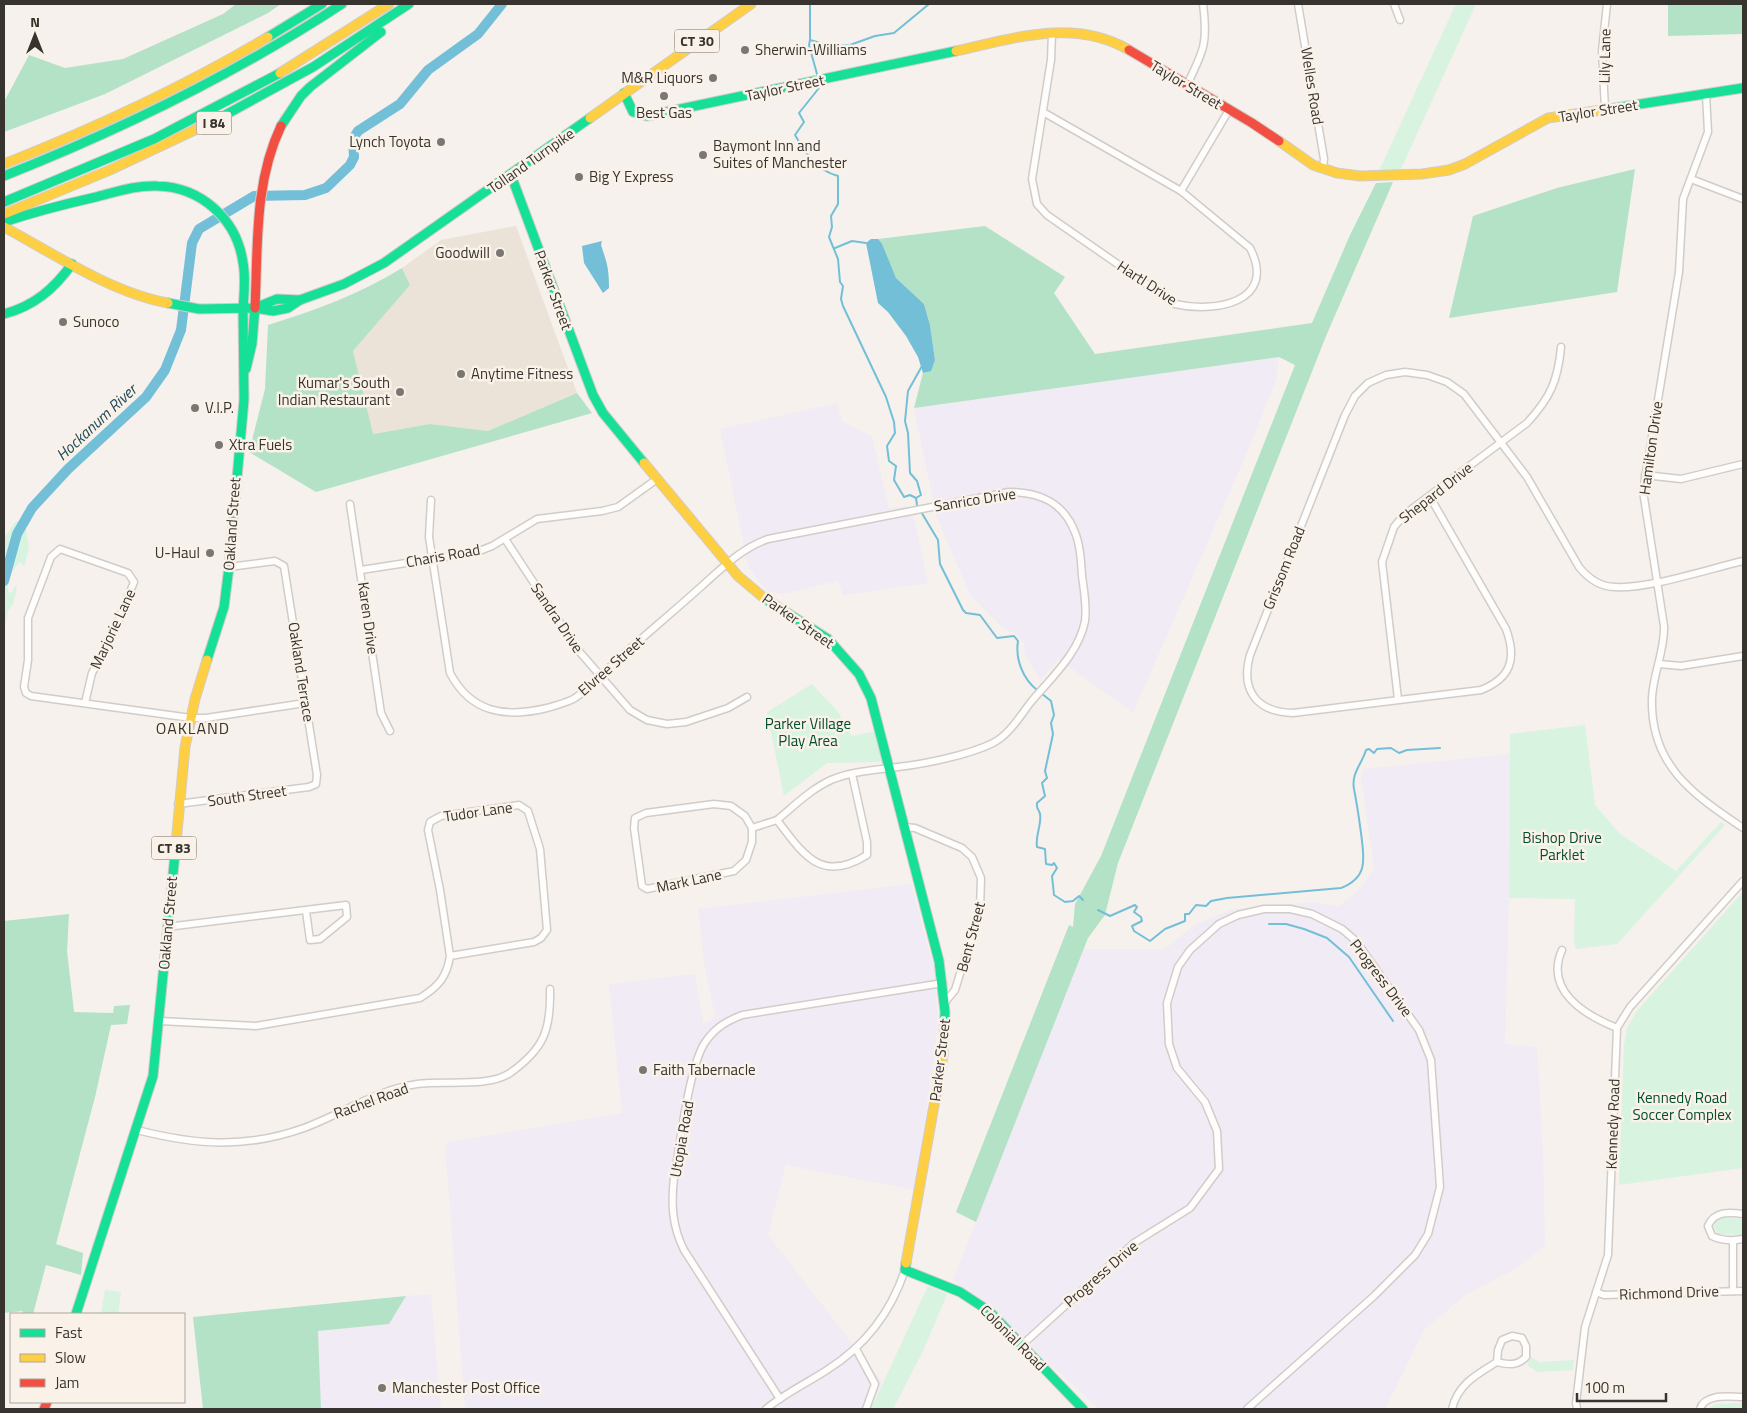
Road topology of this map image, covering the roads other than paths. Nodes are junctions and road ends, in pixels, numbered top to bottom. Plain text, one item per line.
1 (322, 4) edge
2 (342, 4) edge
3 (389, 4) edge
4 (409, 4) edge
5 (413, 4) edge
6 (751, 4) edge
7 (1203, 4) edge
8 (1298, 4) edge
9 (1394, 4) edge
10 (1607, 4) edge
11 (1400, 20) dead end
12 (1052, 33) junction
13 (1187, 85) junction
14 (1743, 88) edge
15 (624, 93) junction
16 (1706, 94) junction
17 (1606, 109) junction
18 (1229, 110) junction
19 (1043, 112) junction
20 (4, 164) edge
21 (1322, 169) junction
22 (511, 175) junction
23 (4, 176) edge
24 (1691, 179) junction
25 (1181, 191) junction
26 (1743, 199) edge
27 (4, 202) edge
28 (4, 214) edge
29 (4, 222) edge
30 (4, 227) edge
31 (72, 264) junction
32 (255, 308) junction
33 (243, 309) junction
34 (4, 314) edge
35 (1561, 347) dead end
36 (245, 375) junction
37 (1501, 443) junction
38 (1743, 464) edge
39 (1645, 475) junction
40 (657, 479) junction
41 (1430, 497) junction
42 (431, 500) dead end
43 (350, 504) dead end
44 (505, 539) junction
45 (432, 559) junction
46 (1743, 561) edge
47 (727, 564) junction
48 (229, 567) junction
49 (361, 570) junction
50 (1657, 582) junction
51 (1743, 656) edge
52 (1660, 664) junction
53 (599, 677) junction
54 (747, 697) dead end
55 (1398, 699) junction
56 (85, 703) junction
57 (305, 703) junction
58 (190, 718) junction
59 (390, 731) dead end
60 (890, 768) junction
61 (852, 774) junction
62 (316, 784) joint
63 (178, 804) junction
64 (777, 820) junction
65 (904, 827) junction
66 (752, 828) junction
67 (1743, 828) edge
68 (1743, 881) edge
69 (306, 911) junction
70 (168, 927) junction
71 (1562, 950) dead end
72 (450, 956) junction
73 (943, 983) junction
74 (550, 989) dead end
75 (946, 1001) junction
76 (160, 1021) junction
77 (1617, 1028) junction
78 (137, 1130) junction
79 (1743, 1214) edge
80 (1743, 1240) edge
81 (1733, 1241) junction
82 (905, 1270) junction
83 (1733, 1291) junction
84 (1743, 1291) edge
85 (1596, 1292) junction
86 (76, 1313) edge
87 (1022, 1345) junction
88 (856, 1349) junction
89 (1497, 1362) junction
90 (1743, 1397) edge
91 (780, 1399) junction
92 (766, 1409) edge
93 (866, 1409) edge
94 (1082, 1409) edge
95 (1247, 1409) edge
96 (1452, 1409) edge
97 (1577, 1409) edge
98 (1700, 1409) edge

1 - 20 main road
2 - 23 main road
3 - 27 main road
4 - 28 main road, I 84
5 - 32 main road, Oakland Street
6 - 15 main road, Tolland Turnpike / CT 30
7 - 13 street
8 - 21 street, Welles Road
9 - 11 street
10 - 17 street, Lily Lane
12 - 13 main road, Taylor Street
12 - 15 main road, Taylor Street
12 - 19 street, Hartl Drive
13 - 18 main road, Taylor Street
14 - 16 main road, Taylor Street
15 - 22 main road, Tolland Turnpike / CT 30
16 - 17 main road, Taylor Street
16 - 24 street, Hamilton Drive
17 - 21 main road, Taylor Street
18 - 21 main road, Taylor Street
18 - 25 street
19 - 25 street, Hartl Drive
19 - 25 street, Hartl Drive
22 - 32 main road, Tolland Turnpike / CT 30
22 - 40 main road, Parker Street
24 - 26 street
24 - 39 street, Hamilton Drive
29 - 33 main road, Oakland Street
30 - 31 main road, CT 30
31 - 33 main road, Tolland Turnpike / CT 30
31 - 34 main road
32 - 33 main road, Tolland Turnpike / CT 30
32 - 36 main road, Oakland Street / CT 83
33 - 36 main road, Oakland Street / CT 83
35 - 37 street, Shepard Drive
36 - 48 main road, Oakland Street / CT 83
37 - 41 street, Shepard Drive
37 - 50 street, Grissom Road
37 - 55 street, Grissom Road
38 - 39 street
39 - 50 street, Hamilton Drive
40 - 44 street, Charis Road
40 - 47 main road, Parker Street
41 - 55 street, Shepard Drive
41 - 55 street, Grissom Road
42 - 45 street, Elvree Street
43 - 49 street, Karen Drive
44 - 45 street, Charis Road
44 - 53 street, Sandra Drive
45 - 49 street, Charis Road
45 - 53 street, Elvree Street
46 - 50 street, Grissom Road
47 - 53 street, Elvree Street
47 - 60 main road, Parker Street
47 - 60 street, Sanrico Drive
48 - 57 street, Oakland Terrace
48 - 58 main road, Oakland Street / CT 83
49 - 59 street, Karen Drive
50 - 52 street, Hamilton Drive
51 - 52 street
52 - 67 street, Hamilton Drive
53 - 54 street, Sandra Drive
56 - 56 street, Marjorie Lane
56 - 58 street, Marjorie Lane
57 - 58 street, Marjorie Lane
57 - 62 street, Oakland Terrace
58 - 63 main road, Oakland Street / CT 83
60 - 61 street, Sanrico Drive
60 - 65 main road, Parker Street
61 - 64 street, Sanrico Drive
61 - 64 street
62 - 63 street, South Street
63 - 70 main road, Oakland Street / CT 83
64 - 66 street
65 - 73 main road, Parker Street
65 - 75 street, Bent Street
66 - 66 street, Mark Lane
68 - 77 street, Kennedy Road
69 - 69 street
69 - 70 street
70 - 76 main road, Oakland Street / CT 83
71 - 77 street
72 - 72 street, Tudor Lane
72 - 76 street, Tudor Lane
73 - 75 main road, Parker Street
73 - 91 street, Utopia Road
74 - 78 street, Rachel Road
75 - 82 main road, Parker Street
76 - 78 main road, Oakland Street / CT 83
77 - 85 street, Kennedy Road
78 - 86 main road, Oakland Street / CT 83
79 - 81 street
80 - 81 street
81 - 83 street
82 - 87 main road, Colonial Road
82 - 88 street
83 - 84 street, Richmond Drive
83 - 85 street, Richmond Drive
85 - 97 street, Kennedy Road
87 - 94 main road, Colonial Road
87 - 95 street, Progress Drive
88 - 91 street
88 - 93 street
89 - 89 street
89 - 96 street
90 - 98 street
91 - 92 street

